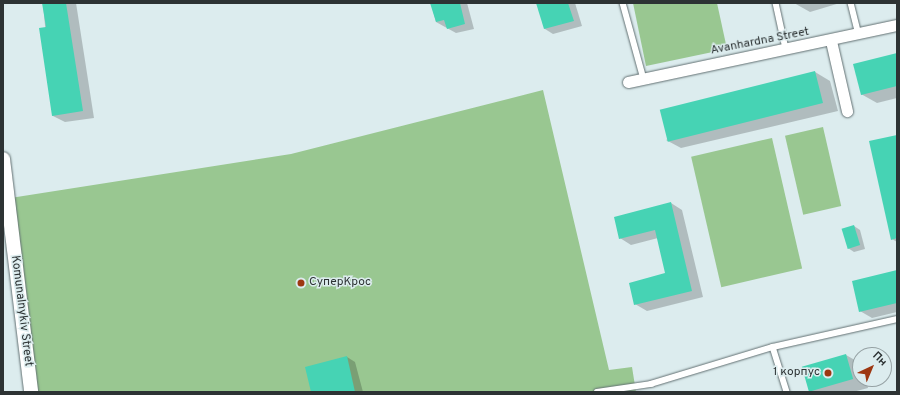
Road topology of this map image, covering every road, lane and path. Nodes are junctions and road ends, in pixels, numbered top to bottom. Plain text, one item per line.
1 (623, 3) edge
2 (776, 3) edge
3 (851, 3) edge
4 (897, 25) edge
5 (859, 34) junction
6 (831, 41) junction
7 (786, 49) junction
8 (644, 79) junction
9 (628, 82) dead end
10 (846, 111) dead end
11 (3, 159) edge
12 (5, 197) edge
13 (897, 319) edge
14 (773, 347) junction
15 (638, 389) edge
16 (31, 392) edge
17 (597, 392) edge
18 (786, 392) edge

1 - 8 lane
2 - 7 lane
3 - 5 lane
4 - 5 street, Avanhardna Street
5 - 6 street, Avanhardna Street
6 - 7 street, Avanhardna Street
6 - 10 street
7 - 8 street, Avanhardna Street
8 - 9 street, Avanhardna Street
11 - 12 street, Komunalnykiv Street
12 - 16 street, Komunalnykiv Street
13 - 14 lane
14 - 15 lane
14 - 18 lane
15 - 17 lane

